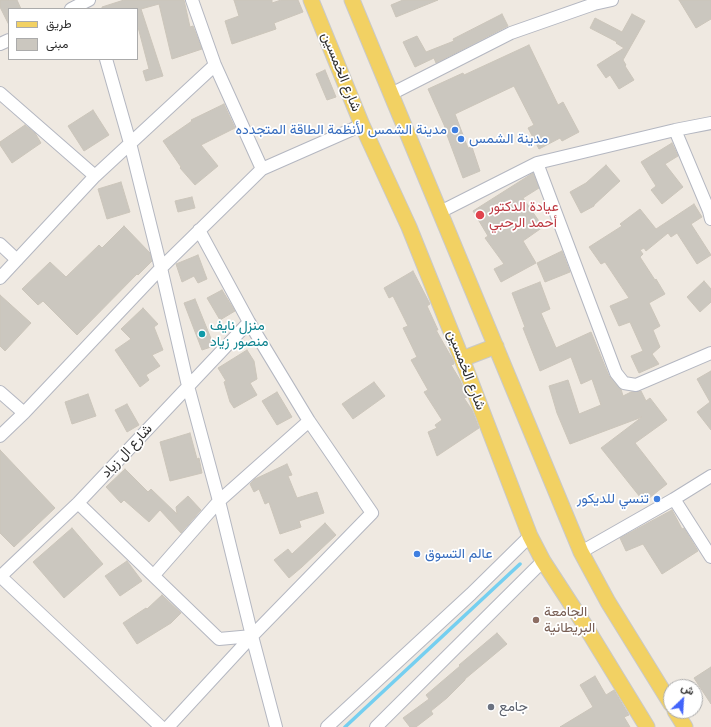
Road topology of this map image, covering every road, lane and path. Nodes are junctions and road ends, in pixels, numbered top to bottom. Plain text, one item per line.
1 (89, 0) edge
2 (192, 0) edge
3 (311, 0) edge
4 (352, 0) edge
5 (612, 0) edge
6 (73, 8) edge
7 (106, 60) edge
8 (214, 65) junction
9 (0, 94) edge
10 (391, 94) junction
11 (711, 123) edge
12 (362, 125) junction
13 (675, 130) junction
14 (130, 143) junction
15 (537, 163) junction
16 (262, 168) junction
17 (95, 176) junction
18 (440, 212) junction
19 (711, 219) edge
20 (199, 230) junction
21 (0, 244) edge
22 (17, 260) junction
23 (161, 268) junction
24 (0, 278) edge
25 (249, 322) junction
26 (496, 346) junction
27 (711, 353) edge
28 (462, 359) junction
29 (188, 386) junction
30 (0, 392) edge
31 (24, 414) junction
32 (309, 421) junction
33 (0, 436) edge
34 (711, 476) edge
35 (674, 499) junction
36 (219, 501) junction
37 (78, 503) junction
38 (530, 536) junction
39 (581, 552) junction
40 (711, 557) edge
41 (543, 561) junction
42 (154, 575) junction
43 (0, 576) edge
44 (252, 636) junction
45 (663, 691) edge
46 (388, 723) edge
47 (161, 727) edge
48 (168, 727) edge
49 (276, 727) edge
50 (327, 727) edge
51 (376, 727) edge
52 (647, 727) edge

1 - 6 street
2 - 8 street
3 - 12 main road, شارع الخمسين
4 - 10 main road
5 - 10 street
7 - 14 street
8 - 14 street
8 - 16 street
9 - 17 street
10 - 18 main road
11 - 13 street
12 - 16 street
12 - 28 main road, شارع الخمسين
13 - 15 street
13 - 19 street
14 - 17 street
14 - 23 street
15 - 18 street
15 - 27 street
16 - 20 street
17 - 22 street
18 - 26 main road
20 - 23 street
20 - 25 street
21 - 22 street
22 - 24 street
23 - 29 street
23 - 31 street
25 - 29 street, شارع ال زياد
25 - 32 street
26 - 28 main road
26 - 39 main road
28 - 38 main road, شارع الخمسين
29 - 36 street
29 - 37 street, شارع ال زياد
30 - 31 street
31 - 33 street
32 - 36 street
32 - 44 street
34 - 35 street
35 - 39 street
35 - 40 street
36 - 42 street
36 - 44 street
37 - 42 street
37 - 43 street, شارع ال زياد
38 - 41 main road, شارع الخمسين
38 - 50 street
39 - 45 main road
41 - 46 street
41 - 52 main road, شارع الخمسين
42 - 44 street
43 - 47 street
44 - 48 street
44 - 49 street
46 - 51 street

